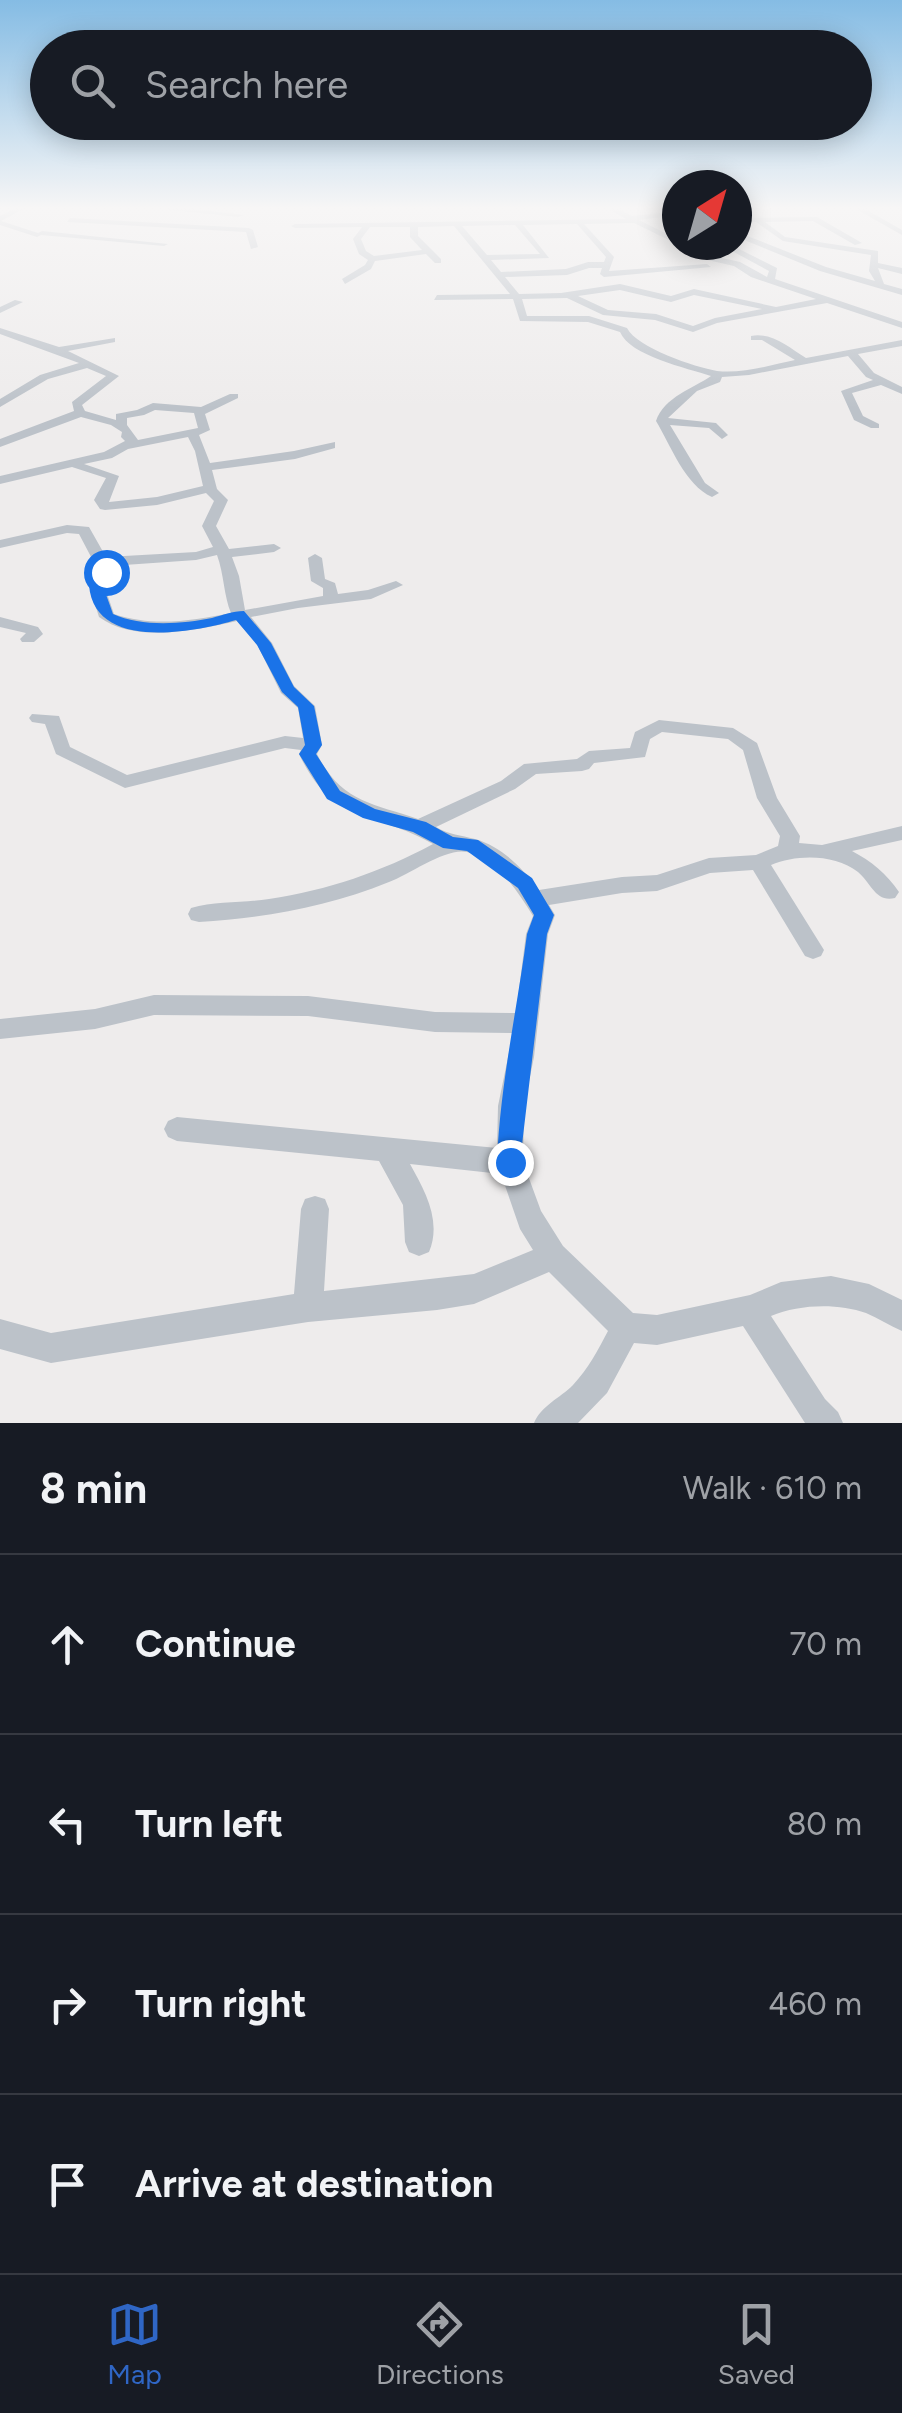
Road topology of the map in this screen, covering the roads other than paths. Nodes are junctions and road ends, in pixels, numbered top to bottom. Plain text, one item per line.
1 (353, 275) edge
2 (498, 275) edge
3 (566, 275) edge
4 (604, 275) edge
5 (762, 275) edge
6 (878, 275) edge
7 (848, 276) joint
8 (770, 278) joint
9 (345, 280) dead end
10 (880, 283) junction
11 (614, 287) junction
12 (807, 290) junction
13 (567, 293) junction
14 (902, 295) edge
15 (516, 297) junction
16 (437, 298) dead end
17 (832, 299) junction
18 (18, 302) dead end
19 (0, 310) edge
20 (778, 310) junction
21 (865, 311) junction
22 (606, 312) junction
23 (590, 319) junction
24 (902, 324) edge
25 (9, 335) edge
26 (91, 336) dead end
27 (754, 338) dead end
28 (899, 346) edge
29 (1, 348) edge
30 (58, 350) junction
31 (852, 354) junction
32 (805, 362) junction
33 (88, 364) junction
34 (717, 374) junction
35 (879, 382) junction
36 (902, 390) edge
37 (234, 396) dead end
38 (0, 404) edge
39 (199, 411) junction
40 (81, 413) junction
41 (662, 421) junction
42 (115, 423) junction
43 (875, 426) dead end
44 (191, 433) junction
45 (722, 435) dead end
46 (0, 443) edge
47 (126, 445) junction
48 (330, 446) dead end
49 (67, 464) junction
50 (207, 467) junction
51 (0, 480) edge
52 (210, 488) junction
53 (712, 493) dead end
54 (0, 544) edge
55 (274, 548) dead end
56 (223, 552) junction
57 (314, 558) dead end
58 (102, 562) junction
59 (396, 585) dead end
60 (322, 599) junction
61 (239, 614) junction
62 (0, 622) edge
63 (28, 639) dead end
64 (38, 718) dead end
65 (314, 745) junction
66 (412, 825) junction
67 (902, 832) edge
68 (450, 843) junction
69 (787, 850) junction
70 (820, 850) junction
71 (758, 862) junction
72 (888, 892) dead end
73 (534, 899) junction
74 (198, 914) dead end
75 (814, 950) dead end
76 (525, 1022) junction
77 (0, 1030) edge
78 (176, 1130) dead end
79 (387, 1150) junction
80 (510, 1162) junction
81 (315, 1208) dead end
82 (419, 1242) dead end
83 (552, 1256) junction
84 (308, 1307) junction
85 (750, 1310) junction
86 (902, 1316) edge
87 (626, 1327) junction
88 (0, 1334) edge
89 (550, 1423) edge
90 (827, 1423) edge

1 - 9 street
2 - 15 street
3 - 13 street
4 - 11 street
5 - 8 street
6 - 10 street
7 - 10 street
7 - 12 street
8 - 12 street
10 - 14 street
11 - 13 street
11 - 20 street
12 - 17 street
13 - 15 street
13 - 22 street
14 - 21 street
15 - 16 street
15 - 23 street
17 - 20 street
17 - 21 street
18 - 19 street
20 - 22 street
21 - 24 street
22 - 23 street
23 - 34 street
25 - 29 street
25 - 30 street
26 - 30 street
27 - 32 street
28 - 31 street
30 - 33 street
31 - 32 street
31 - 35 street
32 - 34 street
33 - 38 street
33 - 40 street
34 - 41 street
35 - 36 street
35 - 43 street
37 - 39 street
39 - 42 street
39 - 44 street
40 - 42 street
40 - 46 street
41 - 45 street
41 - 53 street
42 - 47 street
44 - 47 street
44 - 50 street
47 - 49 street
48 - 50 street
49 - 51 street
49 - 52 street
50 - 52 street
52 - 56 street
54 - 58 street
55 - 56 street
56 - 58 street
56 - 61 street
57 - 60 street
58 - 61 street
59 - 60 street
60 - 61 street
61 - 65 street
62 - 63 street
64 - 65 street
65 - 66 street
66 - 68 street
66 - 69 street
67 - 70 street
68 - 73 street
68 - 74 street
69 - 70 street
69 - 71 street
70 - 72 street
71 - 73 street
71 - 75 street
73 - 76 street
76 - 77 street
76 - 80 street
78 - 79 street
79 - 80 street
79 - 82 street
80 - 83 street
81 - 84 street
83 - 84 street
83 - 87 street
84 - 88 street
85 - 86 street
85 - 87 street
85 - 90 street
87 - 89 street

